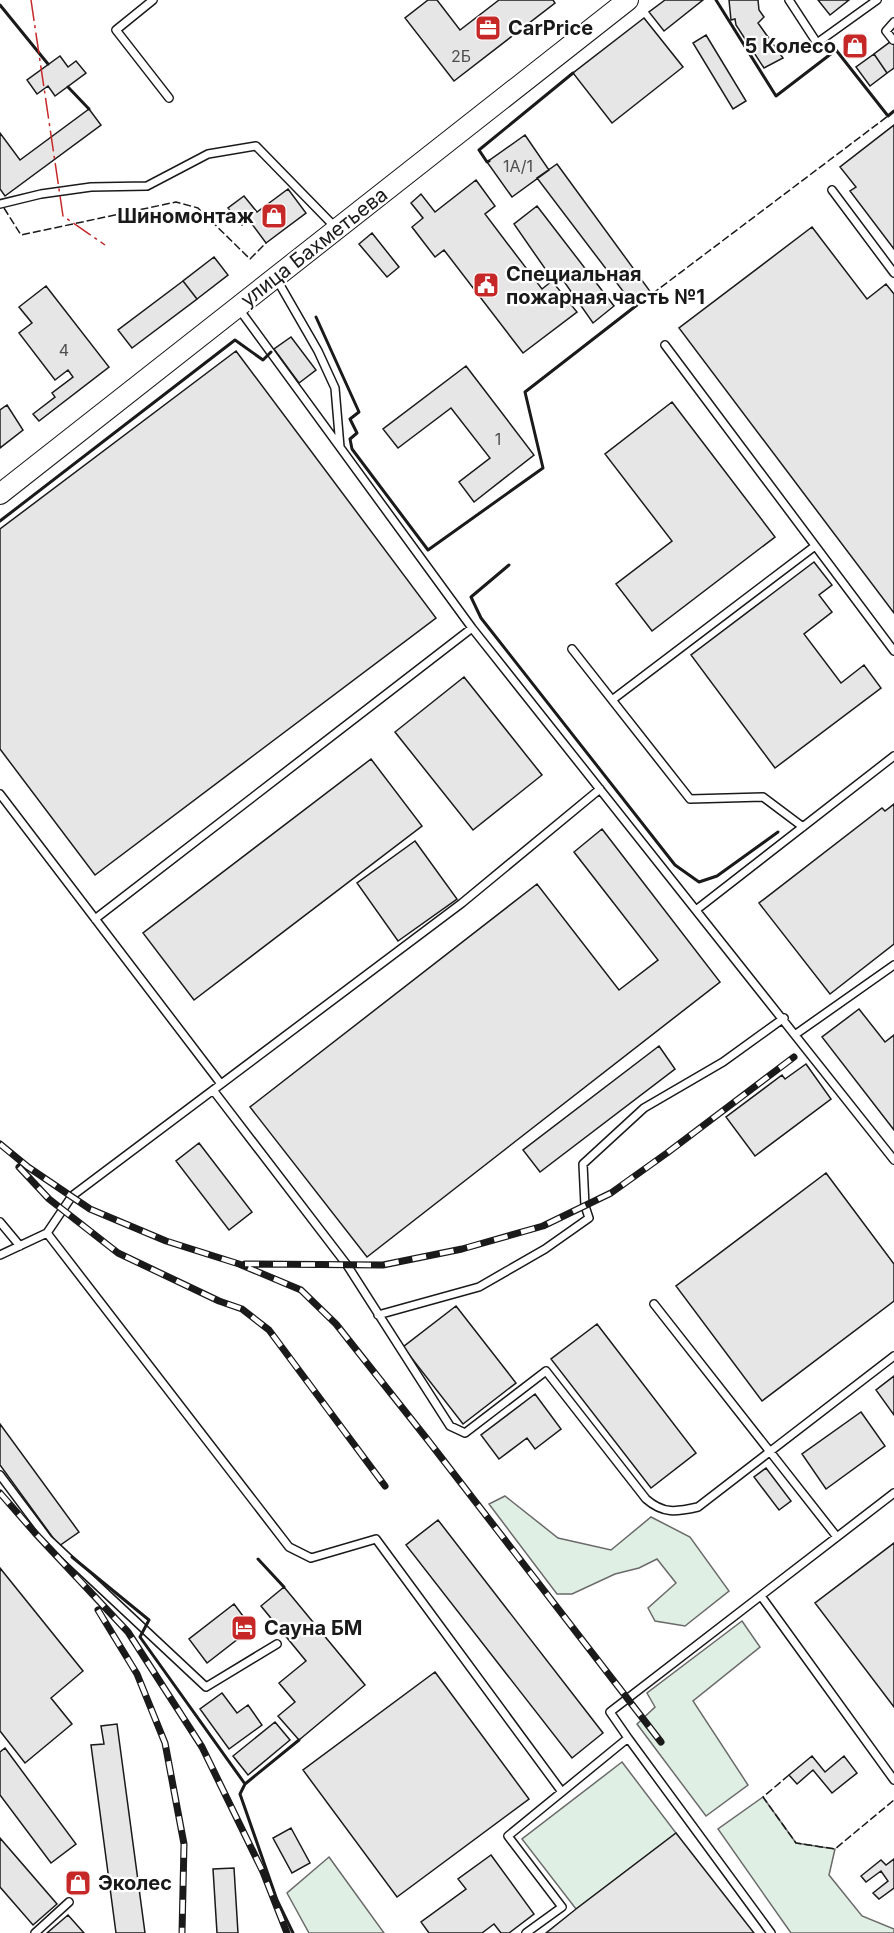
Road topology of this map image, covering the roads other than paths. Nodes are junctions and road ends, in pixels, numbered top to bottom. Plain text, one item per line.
1 (153, 0) edge
2 (628, 0) edge
3 (789, 0) edge
4 (877, 0) edge
5 (894, 22) edge
6 (893, 40) edge
7 (169, 98) dead end
8 (832, 190) dead end
9 (0, 204) edge
10 (337, 229) junction
11 (894, 273) edge
12 (275, 277) junction
13 (238, 307) junction
14 (666, 345) dead end
15 (340, 447) junction
16 (0, 494) edge
17 (815, 546) junction
18 (472, 628) junction
19 (572, 649) dead end
20 (894, 651) edge
21 (612, 700) junction
22 (894, 756) edge
23 (600, 789) junction
24 (0, 794) edge
25 (803, 827) junction
26 (696, 910) junction
27 (95, 919) junction
28 (894, 965) edge
29 (784, 1018) junction
30 (796, 1034) junction
31 (221, 1084) junction
32 (213, 1090) junction
33 (894, 1160) edge
34 (0, 1222) edge
35 (47, 1233) junction
36 (20, 1246) junction
37 (0, 1255) edge
38 (654, 1304) dead end
39 (378, 1315) junction
40 (894, 1356) edge
41 (771, 1451) junction
42 (0, 1475) edge
43 (894, 1493) edge
44 (837, 1536) junction
45 (761, 1596) junction
46 (277, 1644) dead end
47 (628, 1738) junction
48 (894, 1780) edge
49 (562, 1792) junction
50 (69, 1902) dead end
51 (35, 1933) edge
52 (526, 1933) edge
53 (771, 1933) edge

1 - 7 lane
2 - 10 street, улица Бахметьева
3 - 4 lane
5 - 6 lane
8 - 11 lane
9 - 10 lane
10 - 12 street, улица Бахметьева
12 - 13 street, улица Бахметьева
12 - 15 lane
13 - 15 lane
13 - 16 street, улица Бахметьева
14 - 17 lane
15 - 18 lane
17 - 20 lane
17 - 21 lane
18 - 23 lane
18 - 27 lane
19 - 21 lane
21 - 25 lane
22 - 25 lane
23 - 26 lane
23 - 31 lane
24 - 27 lane
25 - 26 lane
26 - 29 lane
27 - 31 lane
28 - 30 lane
29 - 30 lane
29 - 39 lane
30 - 33 lane
31 - 32 lane
32 - 35 lane
32 - 39 lane
34 - 36 lane
35 - 36 lane
35 - 49 lane
36 - 37 lane
38 - 41 lane
39 - 41 lane
40 - 41 lane
41 - 44 lane
42 - 46 lane
43 - 44 lane
44 - 45 lane
45 - 47 lane
45 - 48 lane
47 - 49 lane
47 - 53 lane
49 - 52 lane
50 - 51 lane

